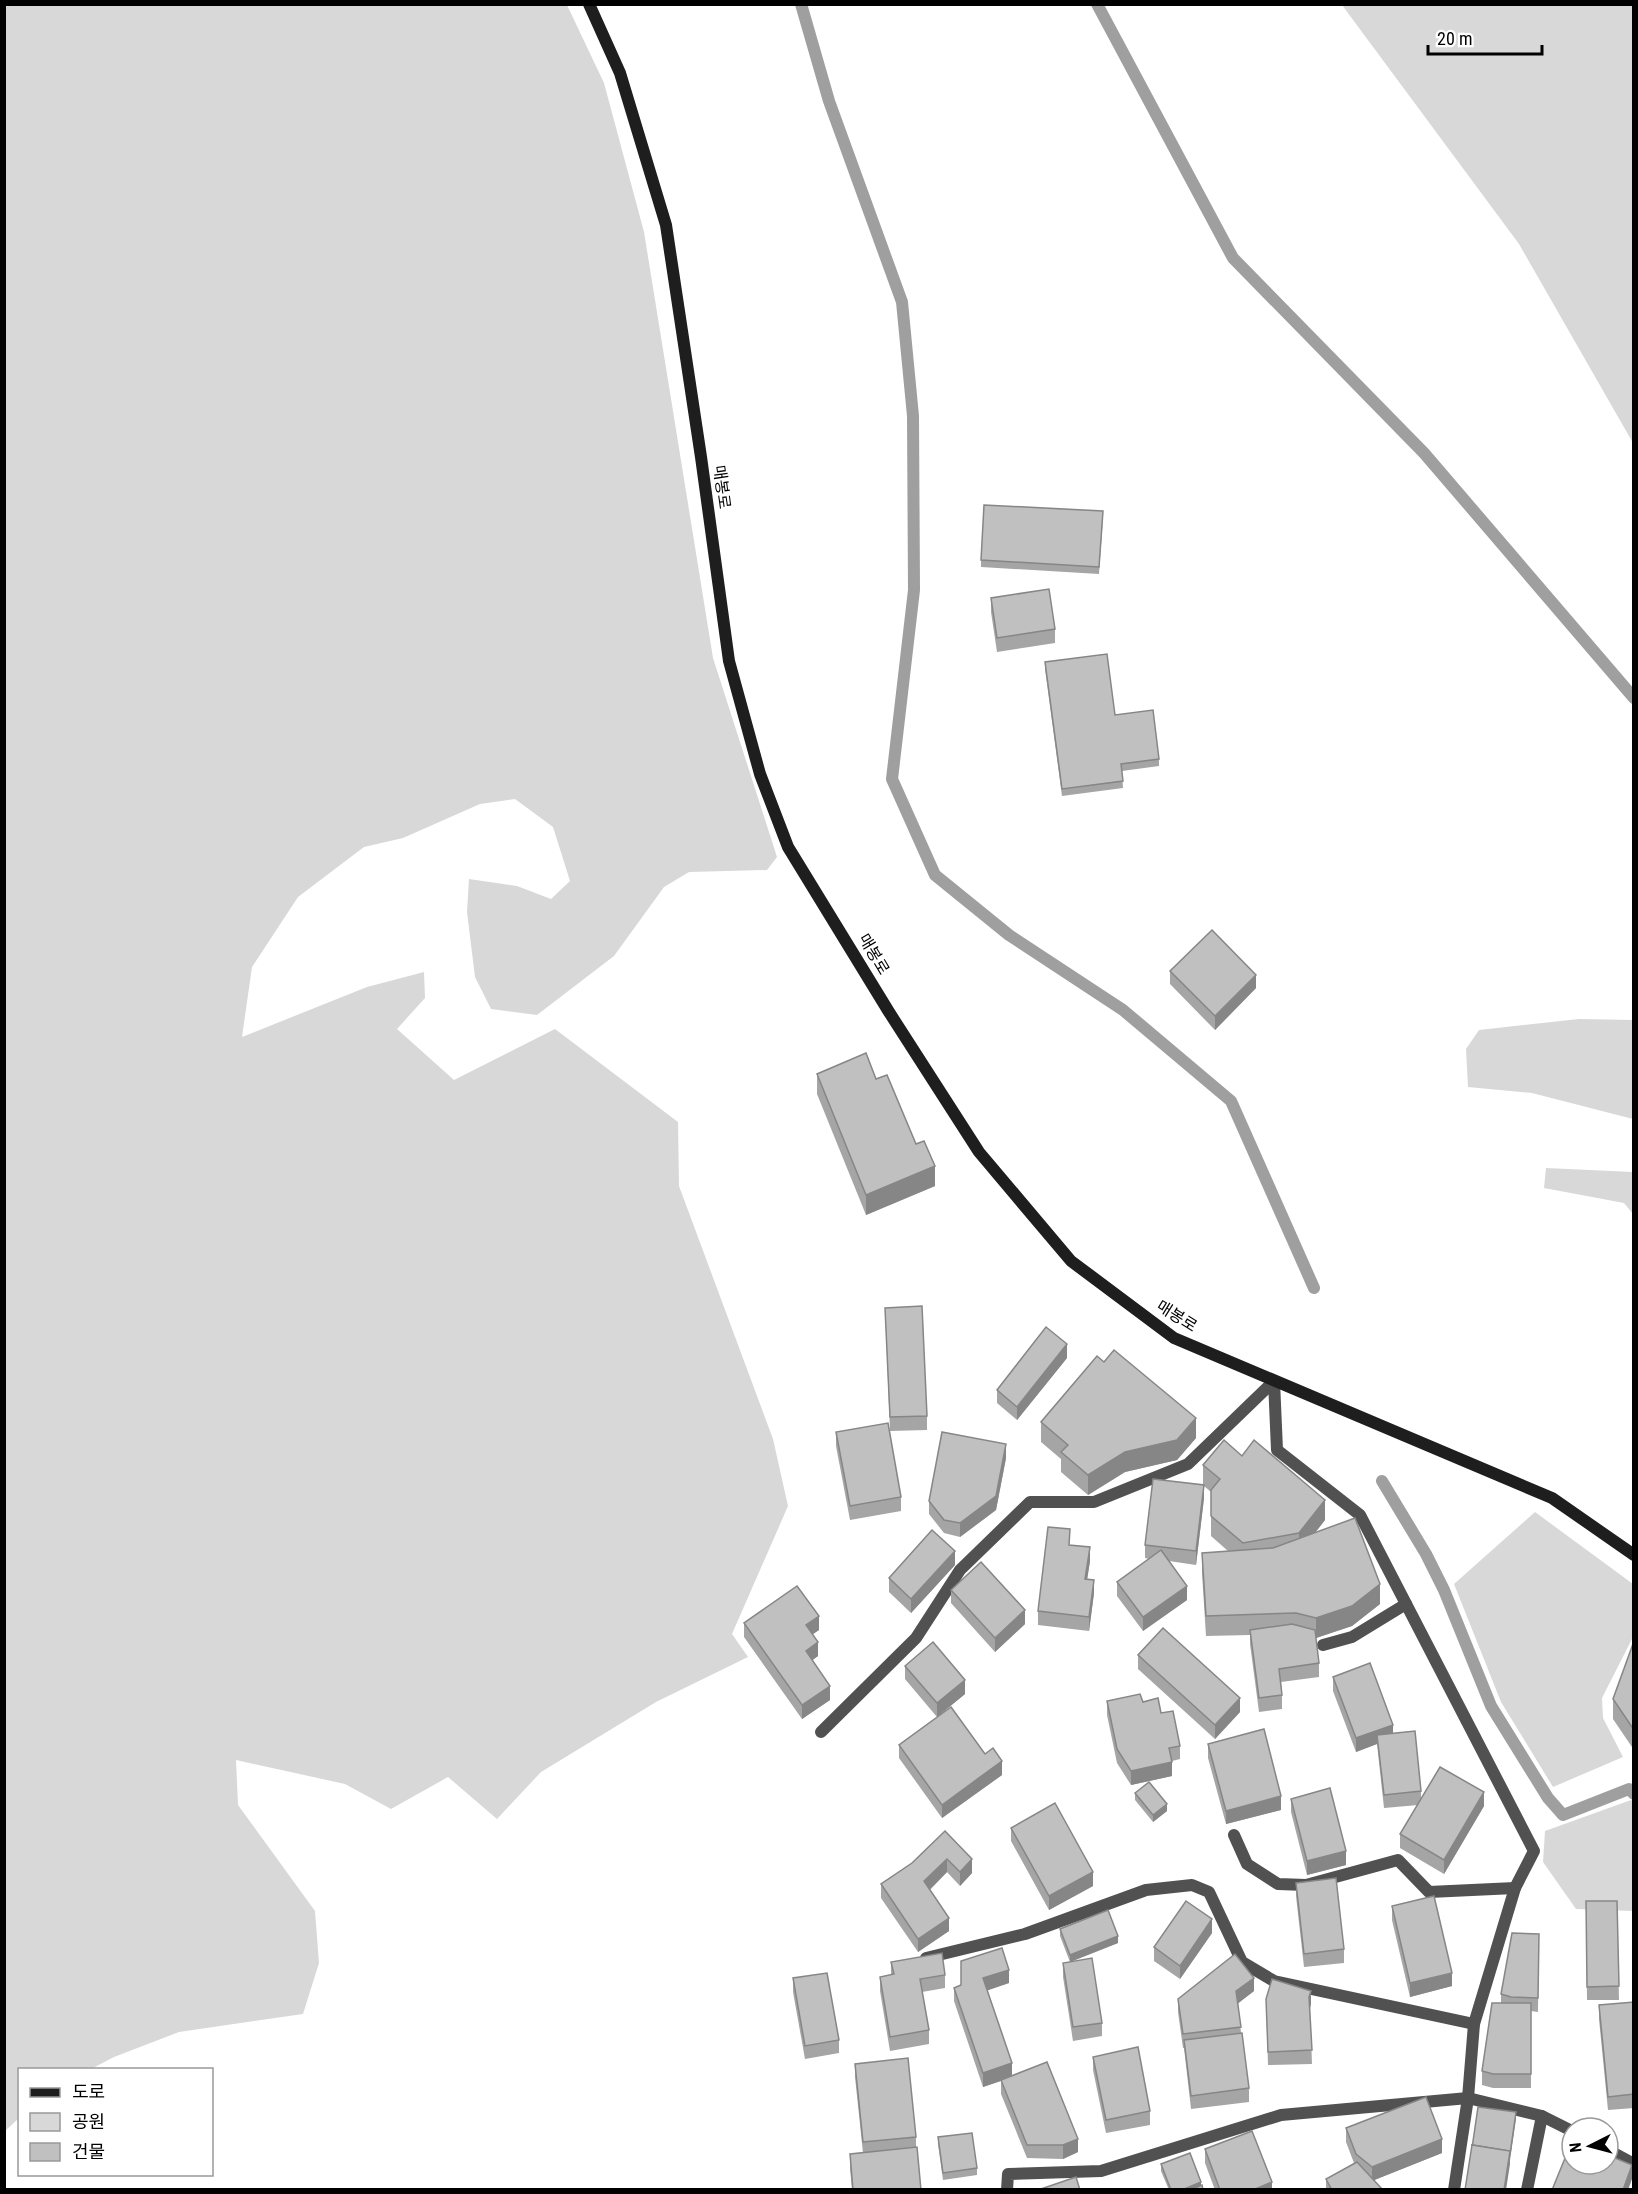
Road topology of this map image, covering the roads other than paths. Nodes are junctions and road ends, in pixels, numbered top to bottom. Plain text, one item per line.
1 (589, 4) edge
2 (1274, 1381) junction
3 (1634, 1556) edge
4 (1406, 1604) junction
5 (1323, 1645) edge
6 (821, 1732) dead end
7 (1234, 1835) dead end
8 (1515, 1888) junction
9 (917, 1960) edge
10 (1474, 2024) junction
11 (1468, 2098) junction
12 (1542, 2116) junction
13 (1560, 2125) edge
14 (1620, 2156) edge
15 (1634, 2164) edge
16 (1007, 2190) edge
17 (1454, 2190) edge
18 (1527, 2190) edge

1 - 2 street, 매봉로
2 - 3 street, 매봉로
2 - 4 lane
2 - 6 lane
4 - 5 lane
4 - 8 lane
7 - 8 lane
8 - 10 lane
9 - 10 lane
10 - 11 lane
11 - 12 lane
11 - 16 lane
11 - 17 lane
12 - 13 lane
12 - 18 lane
14 - 15 lane

